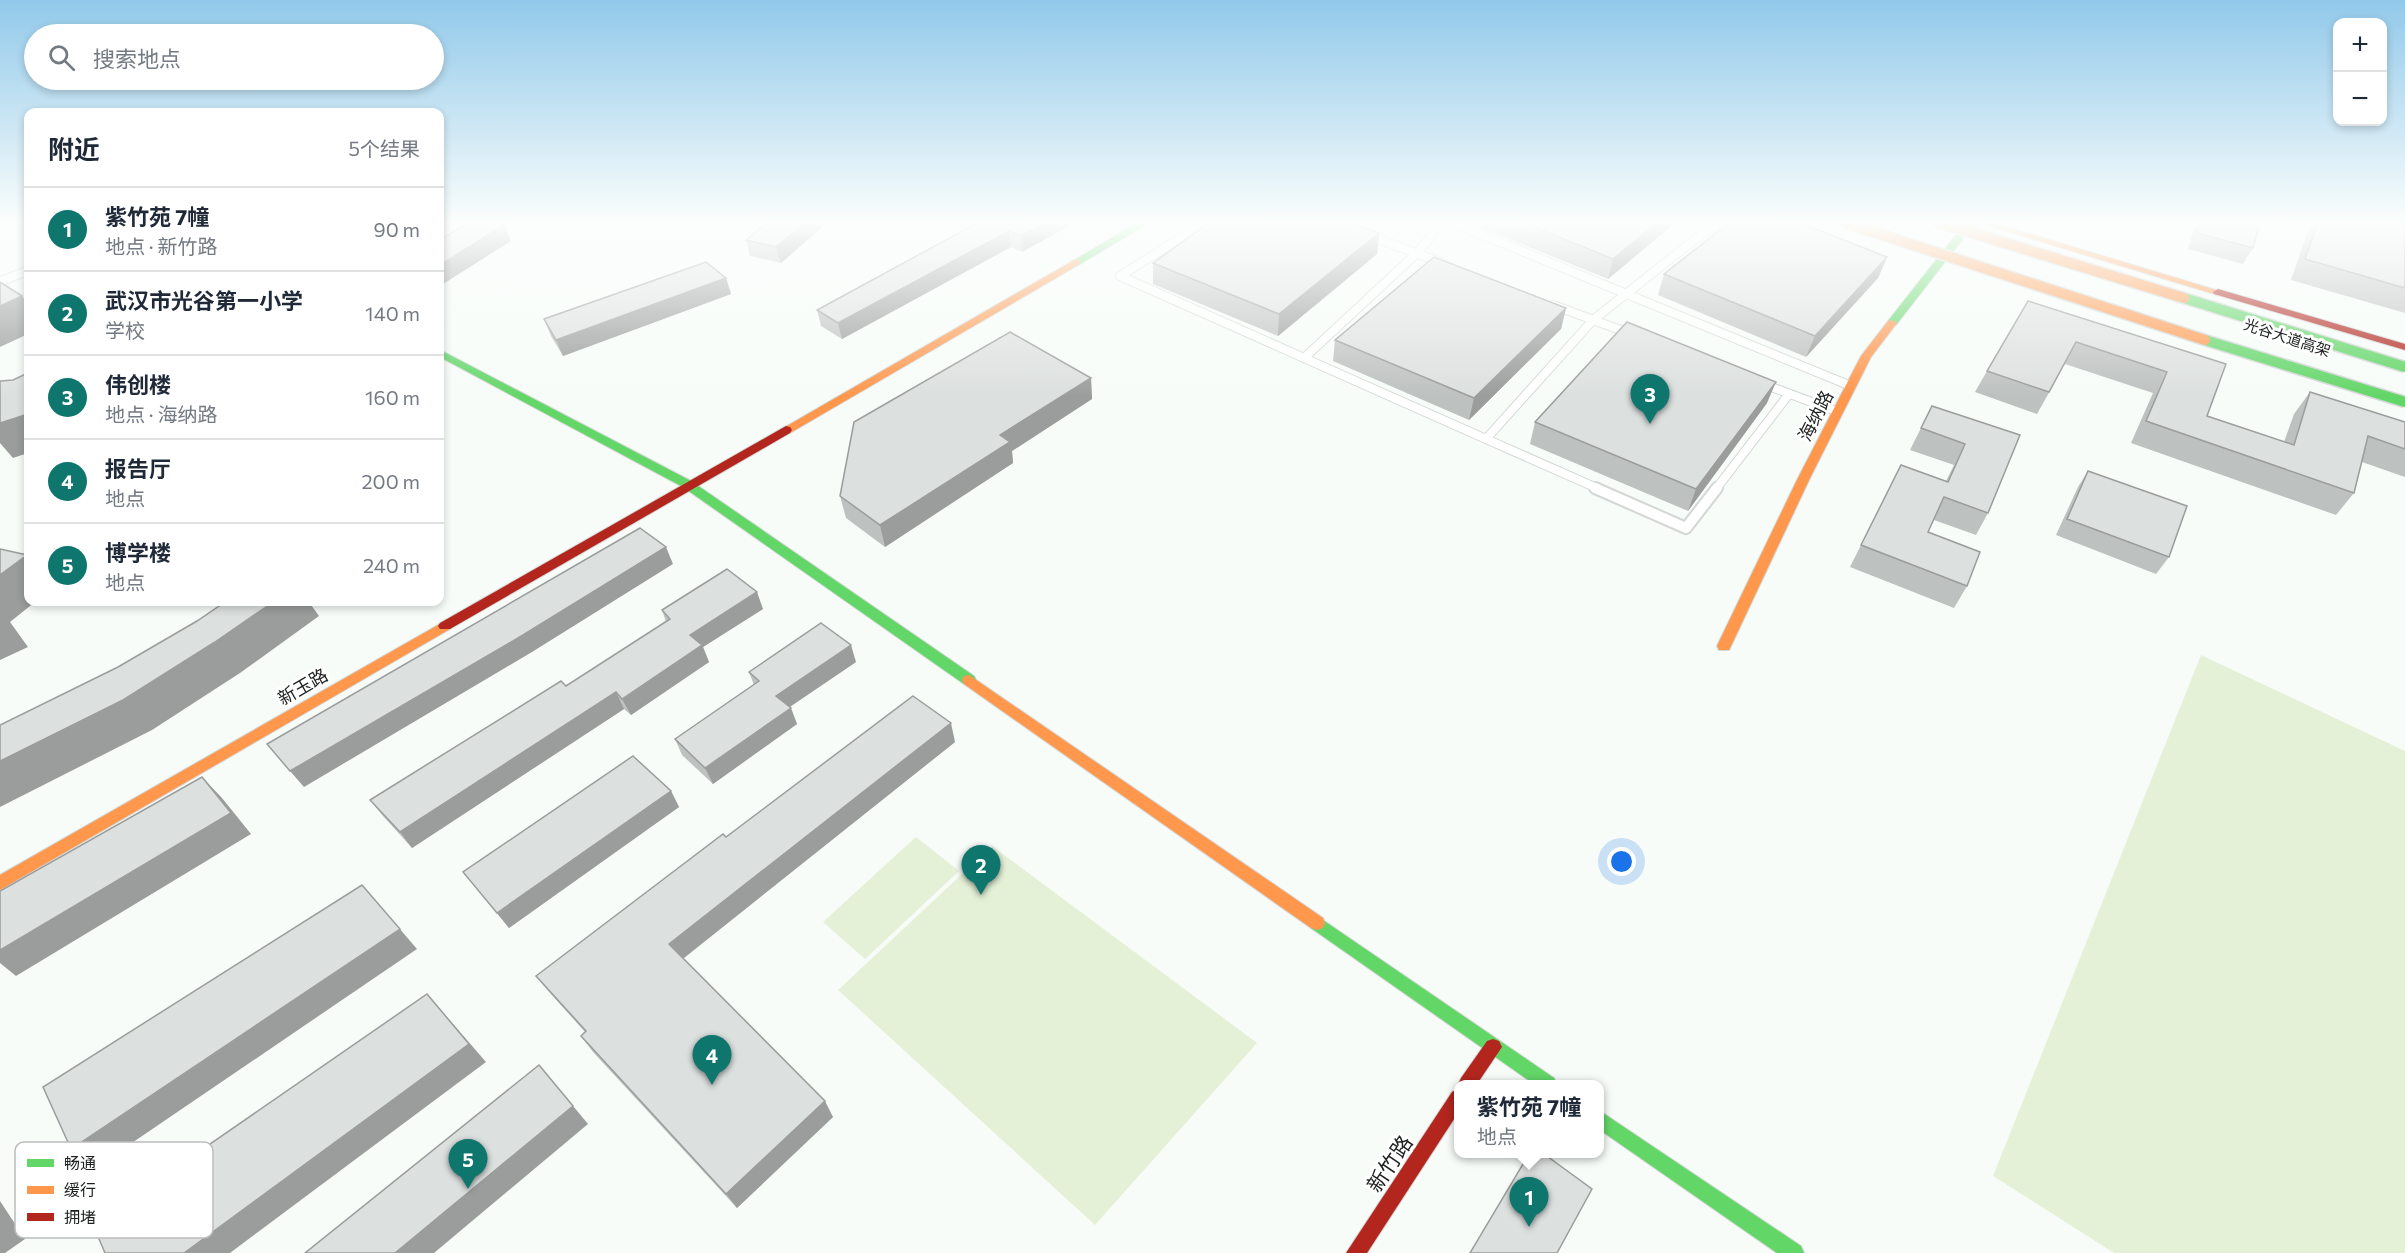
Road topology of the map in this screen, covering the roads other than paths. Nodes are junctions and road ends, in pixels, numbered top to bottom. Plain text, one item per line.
1 (1044, 280) edge
2 (1130, 280) edge
3 (1387, 280) edge
4 (1594, 280) edge
5 (1641, 280) edge
6 (1925, 280) edge
7 (2018, 280) edge
8 (2062, 280) edge
9 (2126, 280) edge
10 (2179, 280) edge
11 (1625, 293) junction
12 (1549, 303) edge
13 (1593, 320) junction
14 (1636, 336) edge
15 (2405, 347) edge
16 (444, 355) edge
17 (1304, 358) junction
18 (2405, 367) edge
19 (1756, 381) edge
20 (1851, 386) junction
21 (1789, 394) junction
22 (2405, 394) edge
23 (2405, 402) edge
24 (1838, 412) junction
25 (1486, 439) junction
26 (687, 484) junction
27 (1725, 646) dead end
28 (0, 883) edge
29 (1493, 1047) junction
30 (1470, 1080) edge
31 (1542, 1080) edge
32 (1454, 1104) edge
33 (1604, 1123) edge
34 (1356, 1253) edge
35 (1794, 1253) edge

1 - 26 main road, 新玉路
2 - 17 lane
3 - 17 lane
4 - 11 lane
5 - 11 lane
6 - 20 main road, 海纳路
7 - 23 main road, bridge
8 - 22 main road, 光谷大道高架
9 - 18 main road, 光谷大道高架, bridge
10 - 15 main road
11 - 13 lane
11 - 20 lane
12 - 13 lane
13 - 14 lane
13 - 25 lane
16 - 26 main road
17 - 25 lane
19 - 21 lane
20 - 24 main road, 海纳路
21 - 24 lane
21 - 25 lane
24 - 27 main road, 海纳路
26 - 28 main road, 新玉路
26 - 29 main road
29 - 30 main road
29 - 31 main road
32 - 34 main road, 新竹路
33 - 35 main road

